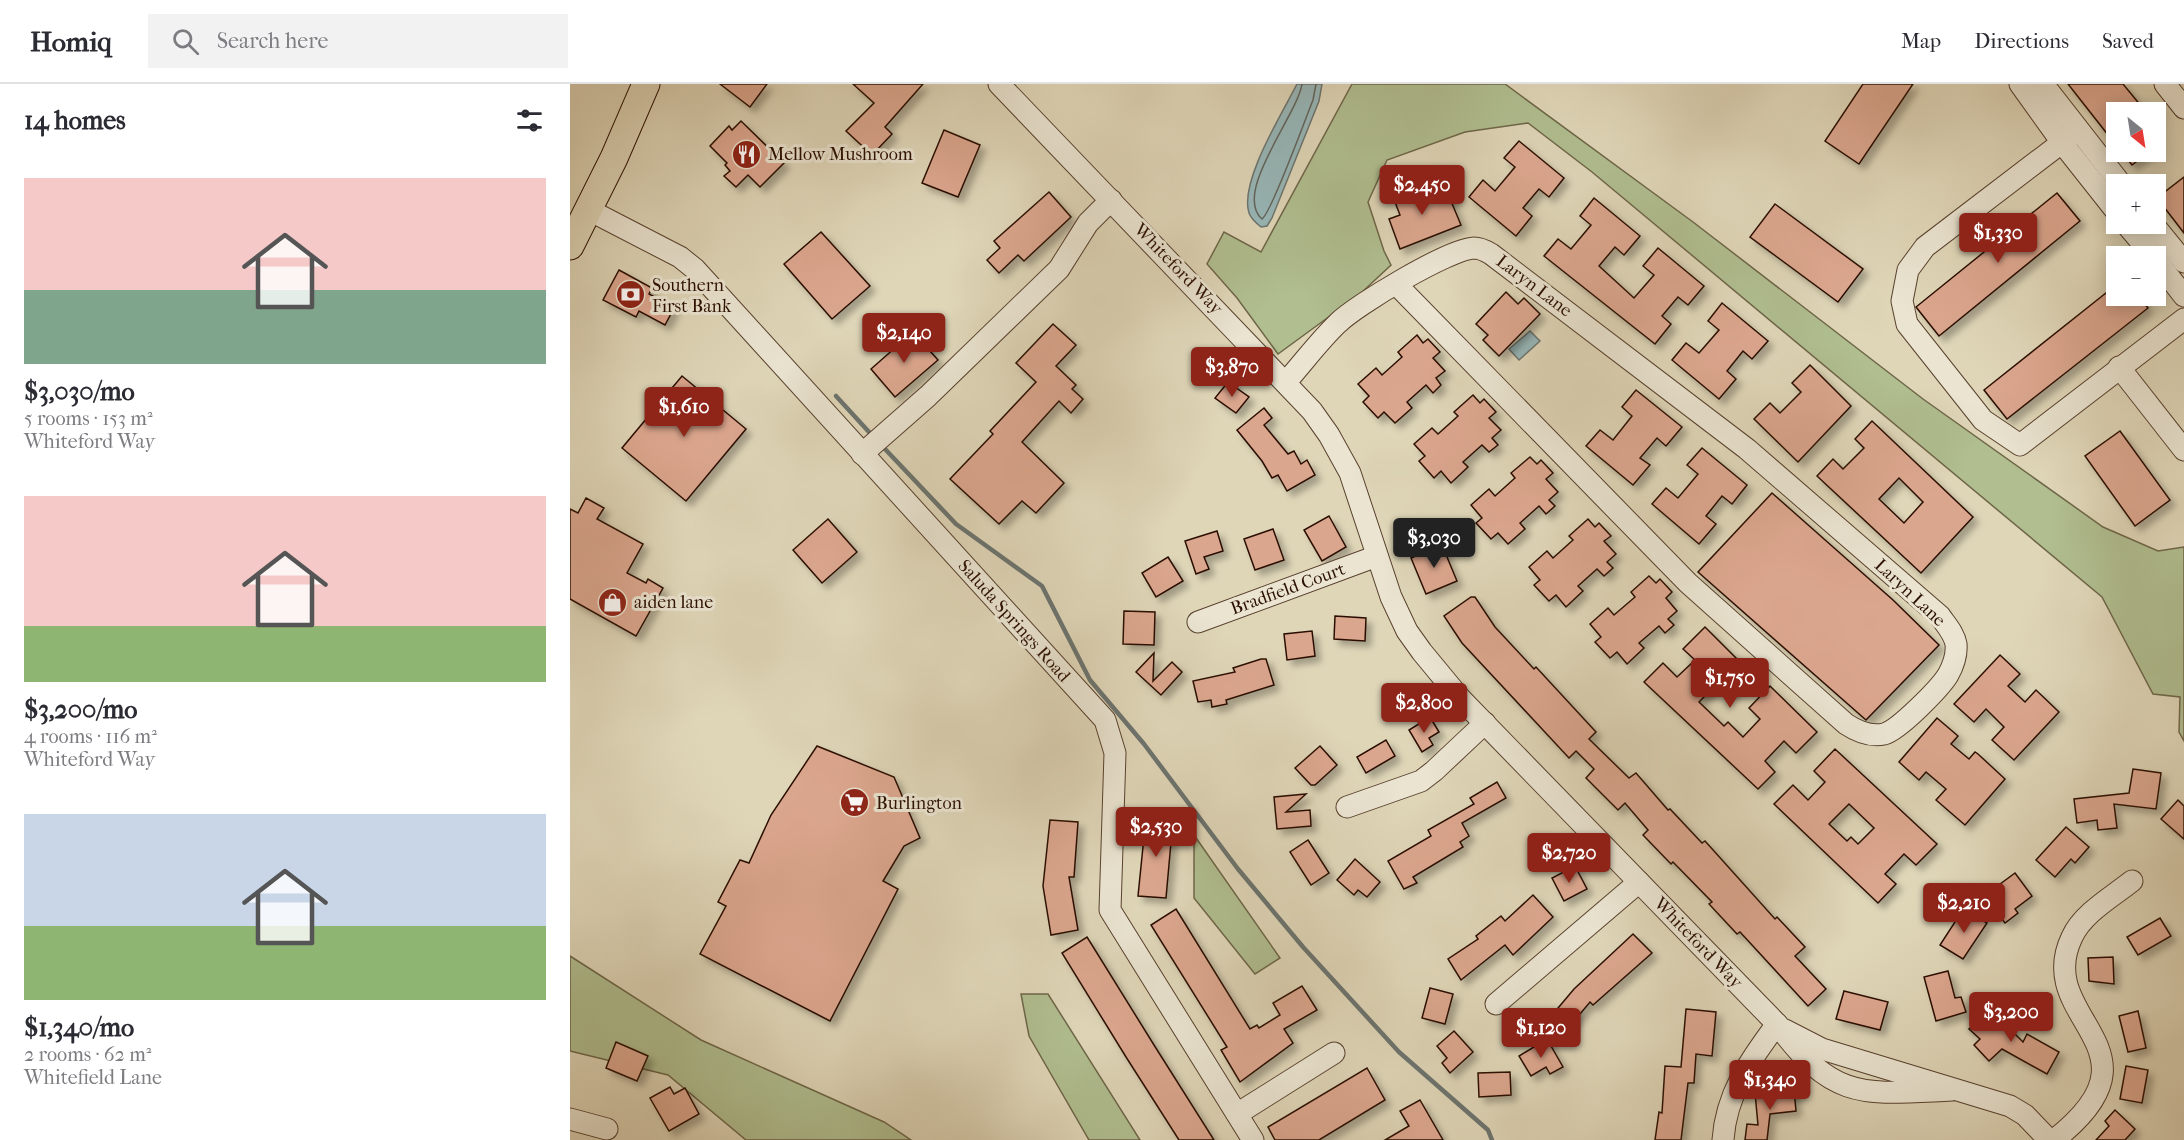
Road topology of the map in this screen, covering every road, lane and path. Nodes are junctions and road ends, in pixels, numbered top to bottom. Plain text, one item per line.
1 (646, 84) edge
2 (999, 84) edge
3 (2020, 84) edge
4 (2043, 84) edge
5 (2165, 84) edge
6 (2184, 108) edge
7 (2070, 137) junction
8 (2110, 174) edge
9 (2106, 195) edge
10 (1111, 200) junction
11 (589, 210) junction
12 (2134, 234) edge
13 (2161, 234) edge
14 (571, 241) edge
15 (2144, 246) edge
16 (2184, 262) edge
17 (2166, 273) edge
18 (1396, 284) junction
19 (2184, 296) edge
20 (2184, 319) edge
21 (2119, 367) junction
22 (1286, 382) junction
23 (2184, 450) edge
24 (862, 454) junction
25 (1377, 556) junction
26 (1198, 622) dead end
27 (1485, 723) junction
28 (1347, 807) dead end
29 (2133, 881) dead end
30 (1638, 882) junction
31 (1496, 1004) dead end
32 (1777, 1024) junction
33 (1334, 1053) dead end
34 (1952, 1090) junction
35 (1236, 1113) junction
36 (570, 1119) edge
37 (607, 1129) dead end
38 (1252, 1140) edge
39 (1723, 1140) edge
40 (2049, 1140) edge
41 (2054, 1140) edge

1 - 11 main road
2 - 10 street, Whiteford Way
3 - 7 street
4 - 7 street
5 - 6 street
7 - 8 street
7 - 9 street
7 - 21 street
10 - 22 street, Whiteford Way
10 - 24 street
11 - 14 main road
11 - 24 street, Saluda Springs Road
12 - 15 street
13 - 16 street
17 - 19 street
18 - 18 street, Laryn Lane
18 - 22 street, Laryn Lane
20 - 21 street
21 - 23 street
22 - 25 street, Whiteford Way
24 - 35 street, Saluda Springs Road
25 - 26 street, Bradfield Court
25 - 27 street, Whiteford Way
27 - 28 street
27 - 30 street, Whiteford Way
29 - 41 street
30 - 31 street
30 - 32 street, Whiteford Way
32 - 34 street, Whiteford Way
32 - 34 street, Whiteford Way
32 - 39 street
33 - 35 street
34 - 40 street, Whiteford Way
35 - 38 street, Saluda Springs Road
36 - 37 street

